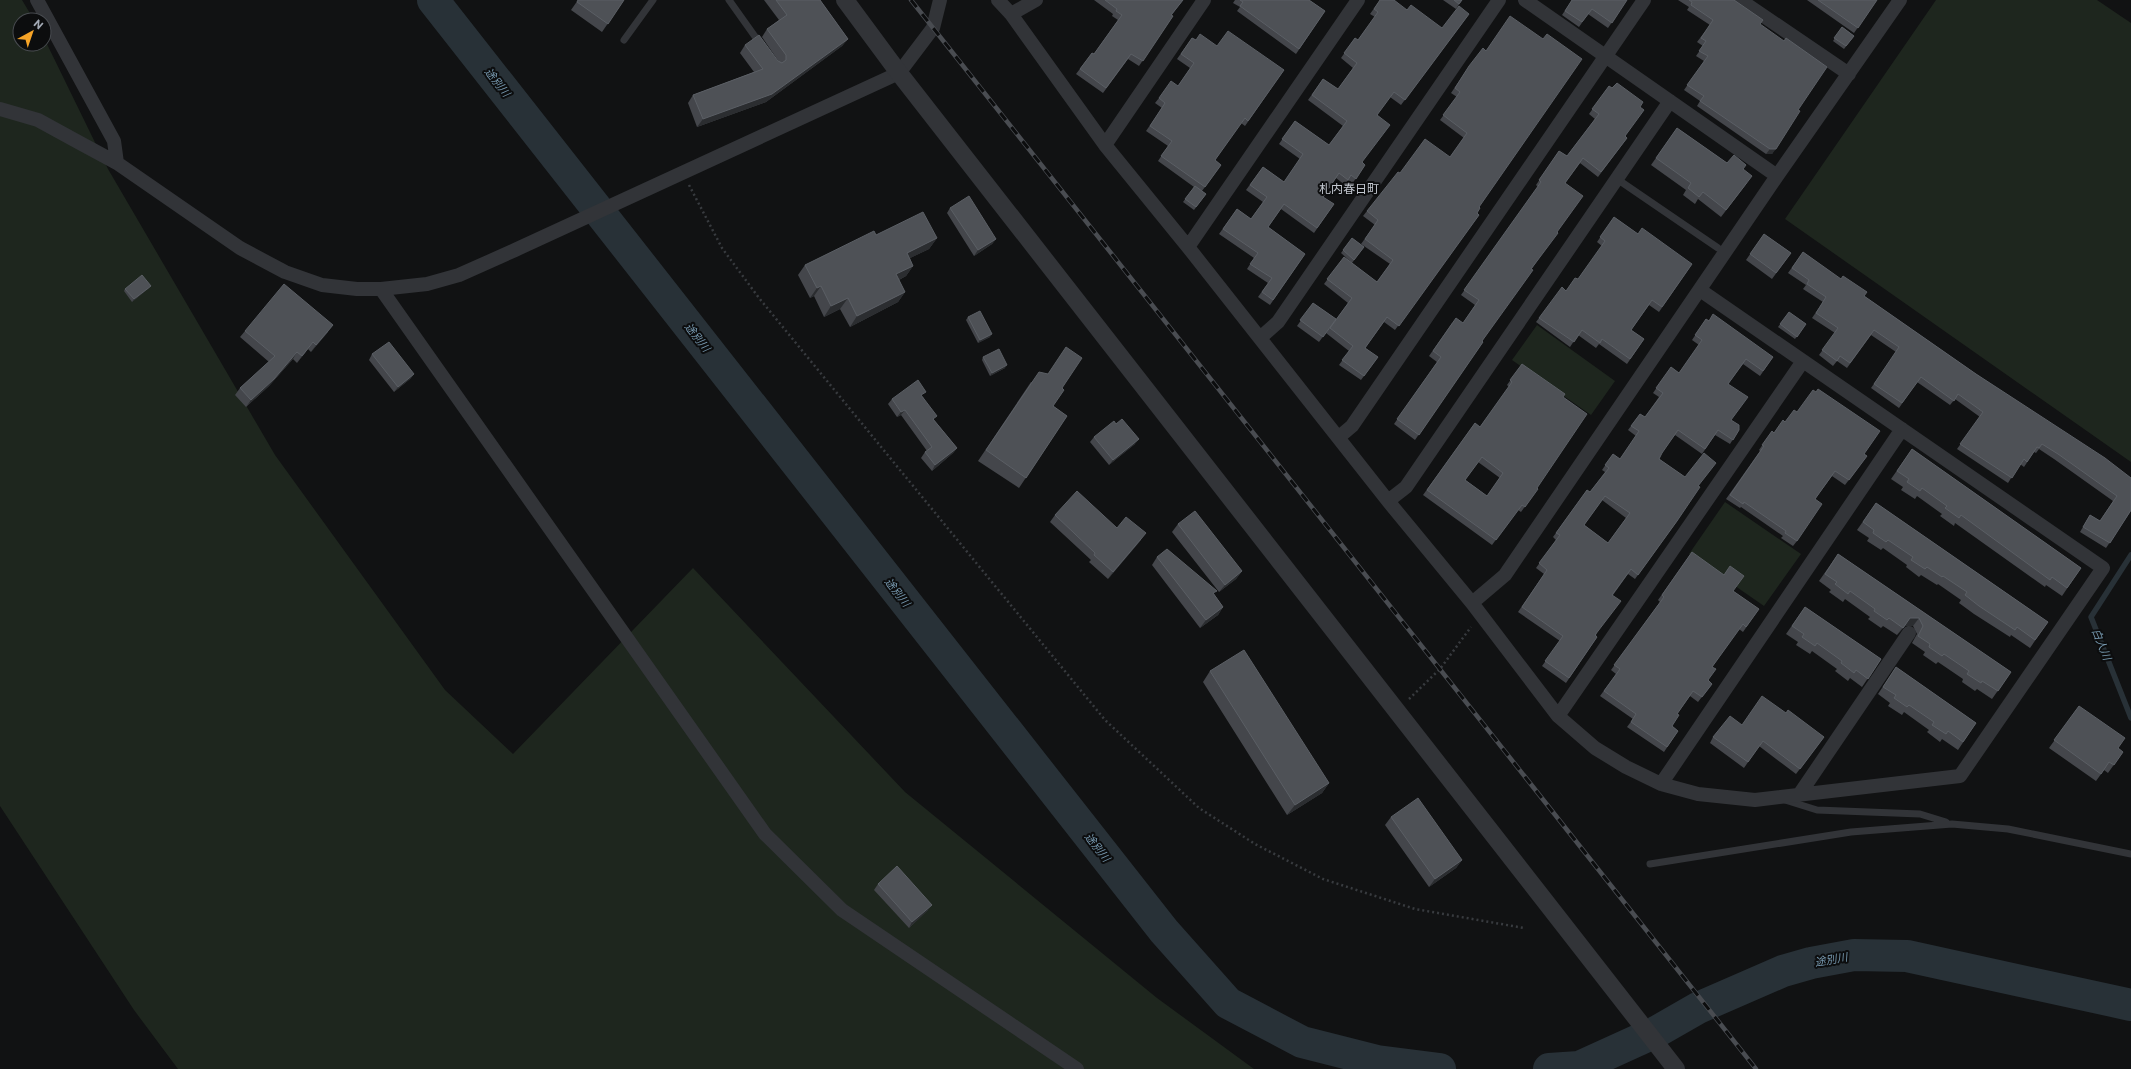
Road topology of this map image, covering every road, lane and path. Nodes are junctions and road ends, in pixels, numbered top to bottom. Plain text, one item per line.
1 (37, 0) edge
2 (653, 0) edge
3 (729, 0) edge
4 (845, 0) edge
5 (940, 0) edge
6 (998, 0) edge
7 (1036, 0) edge
8 (1204, 0) edge
9 (1358, 0) edge
10 (1499, 0) edge
11 (1525, 0) edge
12 (1644, 0) edge
13 (1740, 0) edge
14 (1900, 0) edge
15 (1011, 14) junction
16 (624, 40) dead end
17 (768, 54) edge
18 (1606, 57) junction
19 (899, 73) junction
20 (1849, 74) junction
21 (1670, 101) junction
22 (0, 109) edge
23 (1104, 145) junction
24 (117, 163) junction
25 (683, 172) junction
26 (1777, 176) junction
27 (1617, 179) junction
28 (1188, 247) junction
29 (1718, 248) dead end
30 (381, 289) junction
31 (1700, 290) junction
32 (1260, 338) junction
33 (1804, 361) junction
34 (1902, 429) junction
35 (1339, 437) junction
36 (1388, 501) junction
37 (1477, 608) junction
38 (1909, 633) edge
39 (1393, 704) junction
40 (1558, 716) junction
41 (1662, 784) junction
42 (1799, 794) junction
43 (1776, 797) junction
44 (1952, 824) junction
45 (2131, 854) edge
46 (1650, 864) dead end
47 (1524, 928) dead end
48 (1077, 1069) edge
49 (1676, 1069) edge

1 - 24 street
2 - 16 lane
3 - 17 lane
4 - 19 street
5 - 19 street
6 - 15 street
7 - 15 street
8 - 23 street
9 - 28 street
10 - 32 street
11 - 18 street
12 - 18 street
13 - 20 street
14 - 20 street
15 - 23 street
18 - 21 street
18 - 35 street
19 - 25 street
19 - 39 street
20 - 26 street
21 - 26 street
21 - 27 street
22 - 24 street
23 - 28 street
24 - 30 street
25 - 30 street
25 - 47 path
26 - 31 street
27 - 29 lane
27 - 36 street
28 - 32 street
30 - 48 street
31 - 33 street
31 - 37 street
32 - 35 street
33 - 34 street
33 - 40 street
34 - 41 street
34 - 42 street
35 - 36 street
36 - 37 street
37 - 39 path
37 - 40 street
38 - 42 street
39 - 49 street
40 - 41 street
41 - 43 street
42 - 43 street
43 - 44 lane
44 - 45 lane
44 - 46 lane

